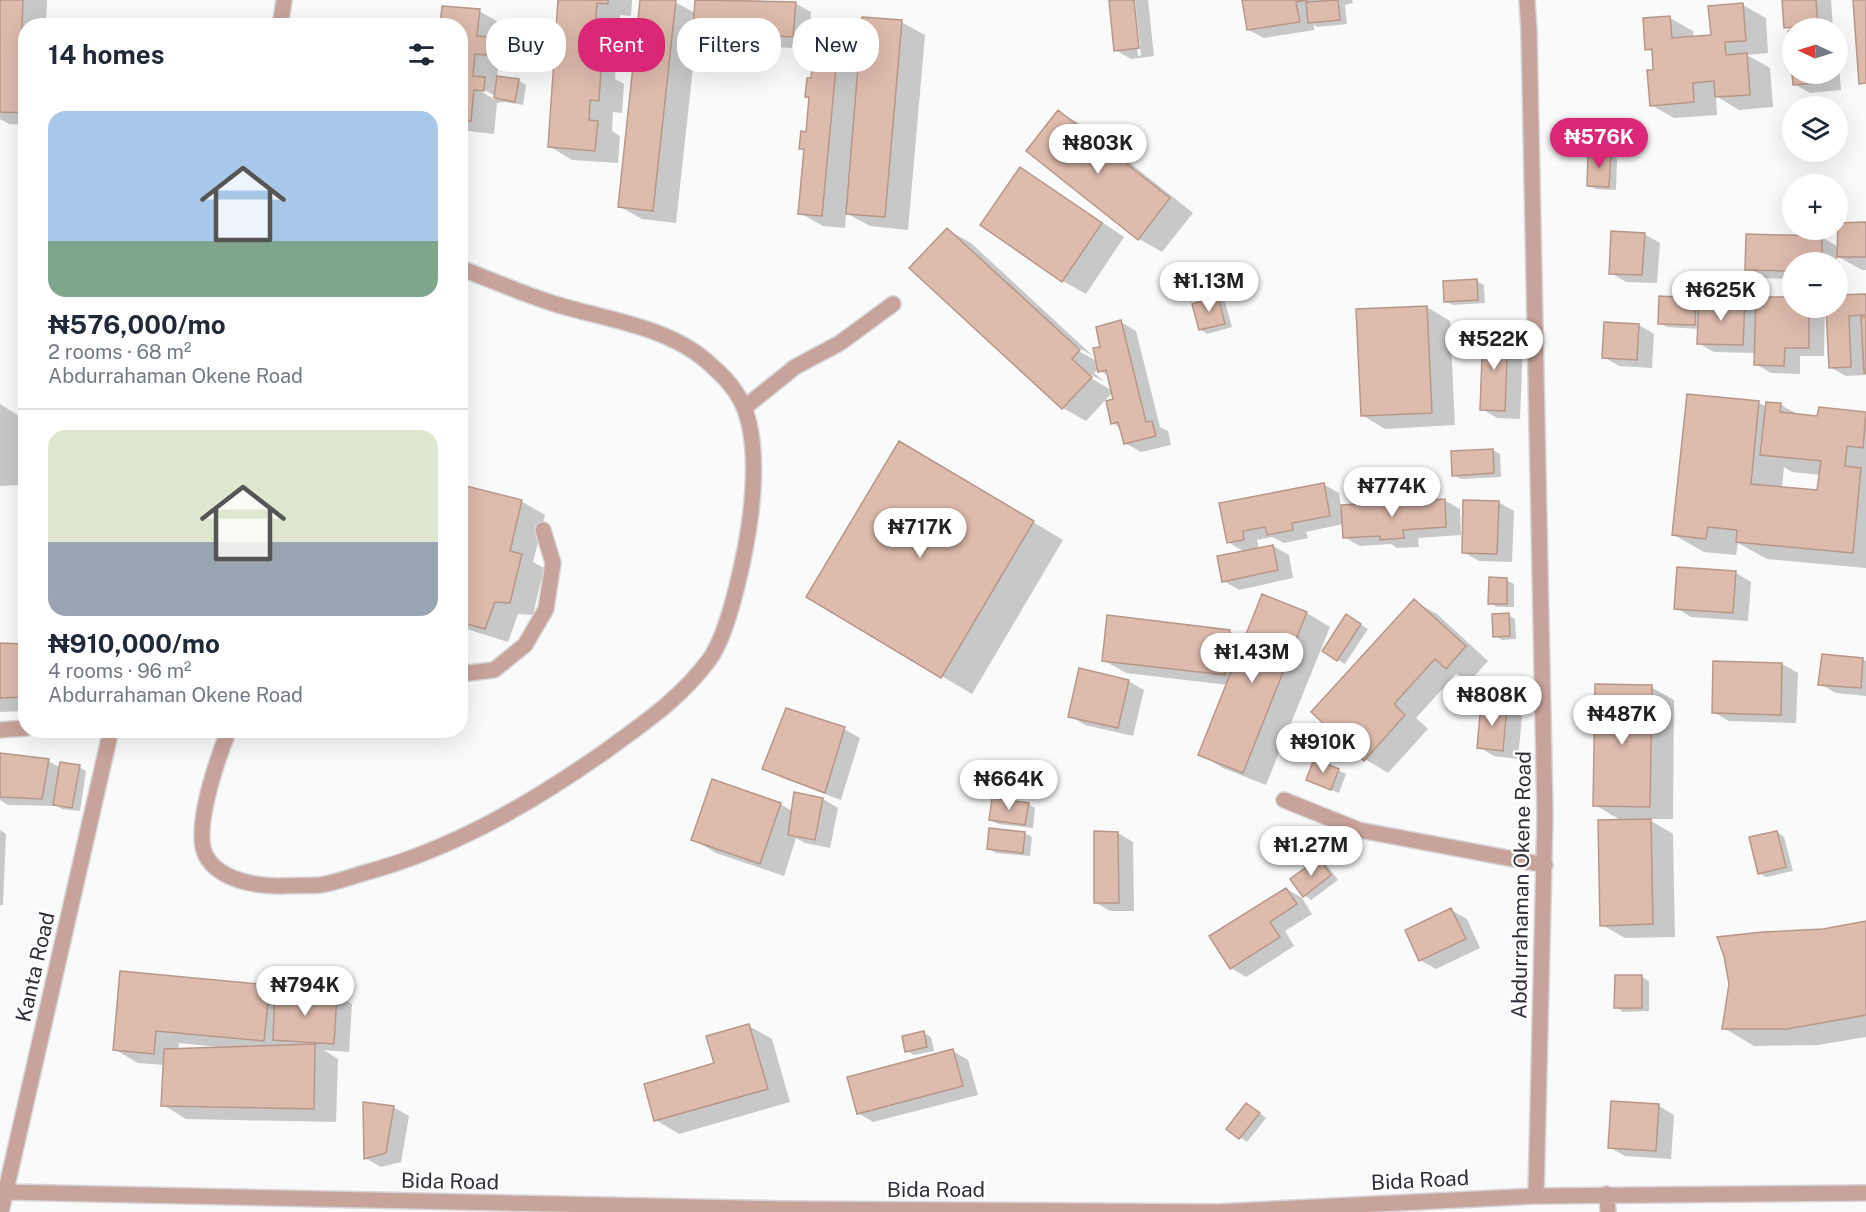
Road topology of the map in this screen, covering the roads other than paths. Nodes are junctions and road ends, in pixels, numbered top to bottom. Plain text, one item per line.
1 (284, 0) edge
2 (1527, 0) edge
3 (281, 18) edge
4 (468, 271) edge
5 (893, 304) dead end
6 (744, 408) junction
7 (543, 530) dead end
8 (468, 673) edge
9 (18, 728) edge
10 (0, 729) edge
11 (109, 738) edge
12 (226, 738) edge
13 (1284, 800) dead end
14 (1545, 865) junction
15 (5, 1192) junction
16 (1866, 1193) edge
17 (1607, 1194) junction
18 (1536, 1196) junction
19 (783, 1211) edge
20 (1015, 1211) edge
21 (1, 1212) edge
22 (1608, 1212) edge

1 - 3 street
2 - 14 street, Abdurrahaman Okene Road
4 - 6 street
5 - 6 street
6 - 12 street
7 - 8 street
9 - 10 street
11 - 15 street, Kanta Road
13 - 14 street
14 - 18 street, Abdurrahaman Okene Road
15 - 19 street, Bida Road
15 - 21 street, Kanta Road
16 - 17 street, Bida Road
17 - 18 street, Bida Road
17 - 22 street
18 - 20 street, Bida Road
19 - 20 street, Bida Road

